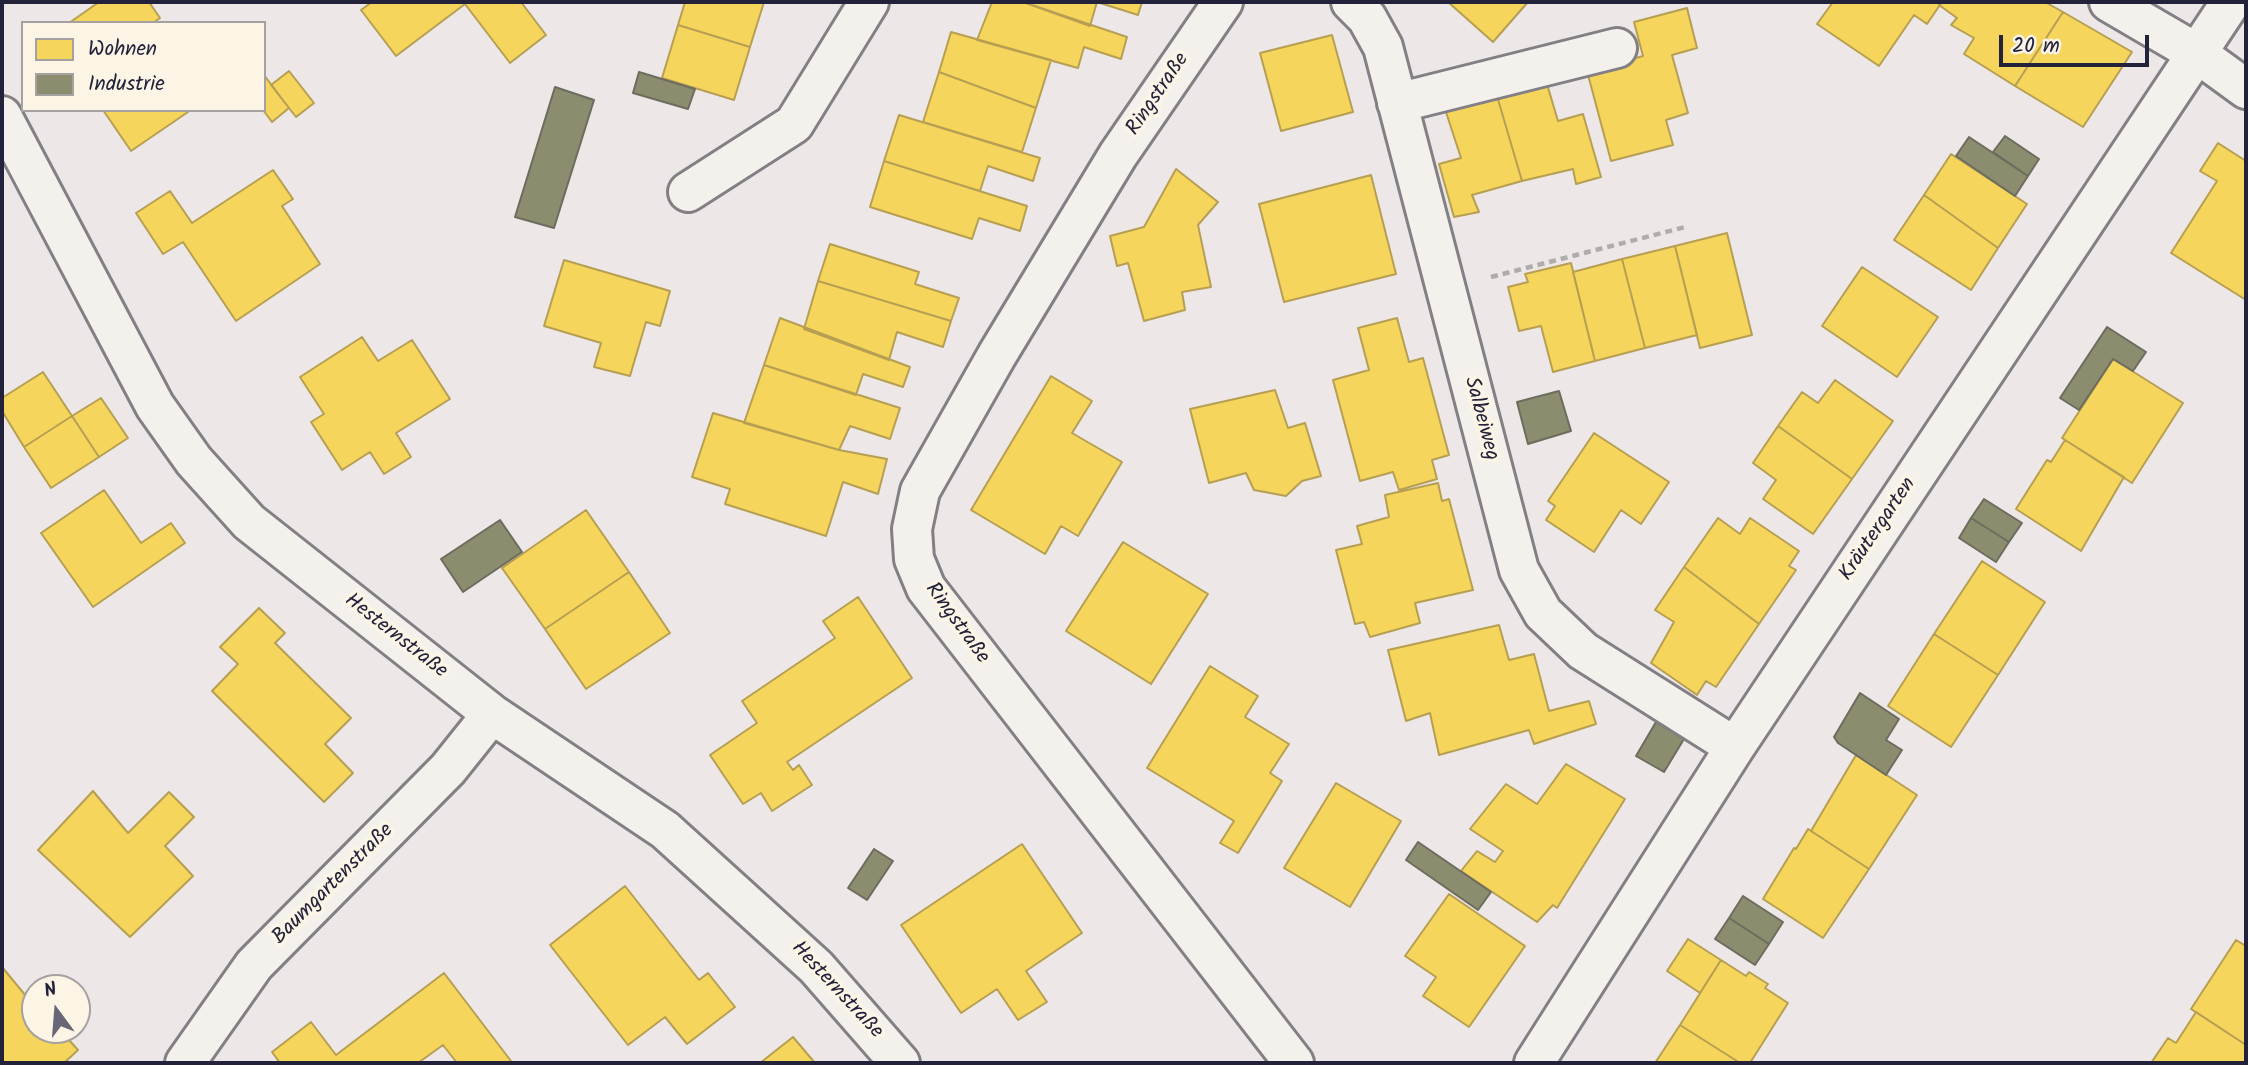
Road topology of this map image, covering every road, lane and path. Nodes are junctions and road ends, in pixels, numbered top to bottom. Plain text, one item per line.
1 (869, 2) edge
2 (1223, 2) edge
3 (1351, 2) edge
4 (2109, 2) edge
5 (2231, 2) edge
6 (1617, 48) dead end
7 (2198, 54) junction
8 (2246, 89) edge
9 (1397, 103) junction
10 (2, 116) edge
11 (688, 192) dead end
12 (1685, 227) dead end
13 (1446, 289) junction
14 (492, 714) junction
15 (1735, 747) junction
16 (186, 1063) edge
17 (900, 1063) edge
18 (1294, 1063) edge
19 (1534, 1063) edge

1 - 11 street
2 - 18 street, Ringstraße
3 - 9 street, Salbeiweg
4 - 7 street
5 - 7 street, Kräutergarten
6 - 9 street
7 - 8 street
7 - 15 street, Kräutergarten
9 - 13 street, Salbeiweg
10 - 14 street, Hesternstraße
12 - 13 path
13 - 15 street, Salbeiweg
14 - 16 street, Baumgartenstraße
14 - 17 street, Hesternstraße
15 - 19 street, Kräutergarten

